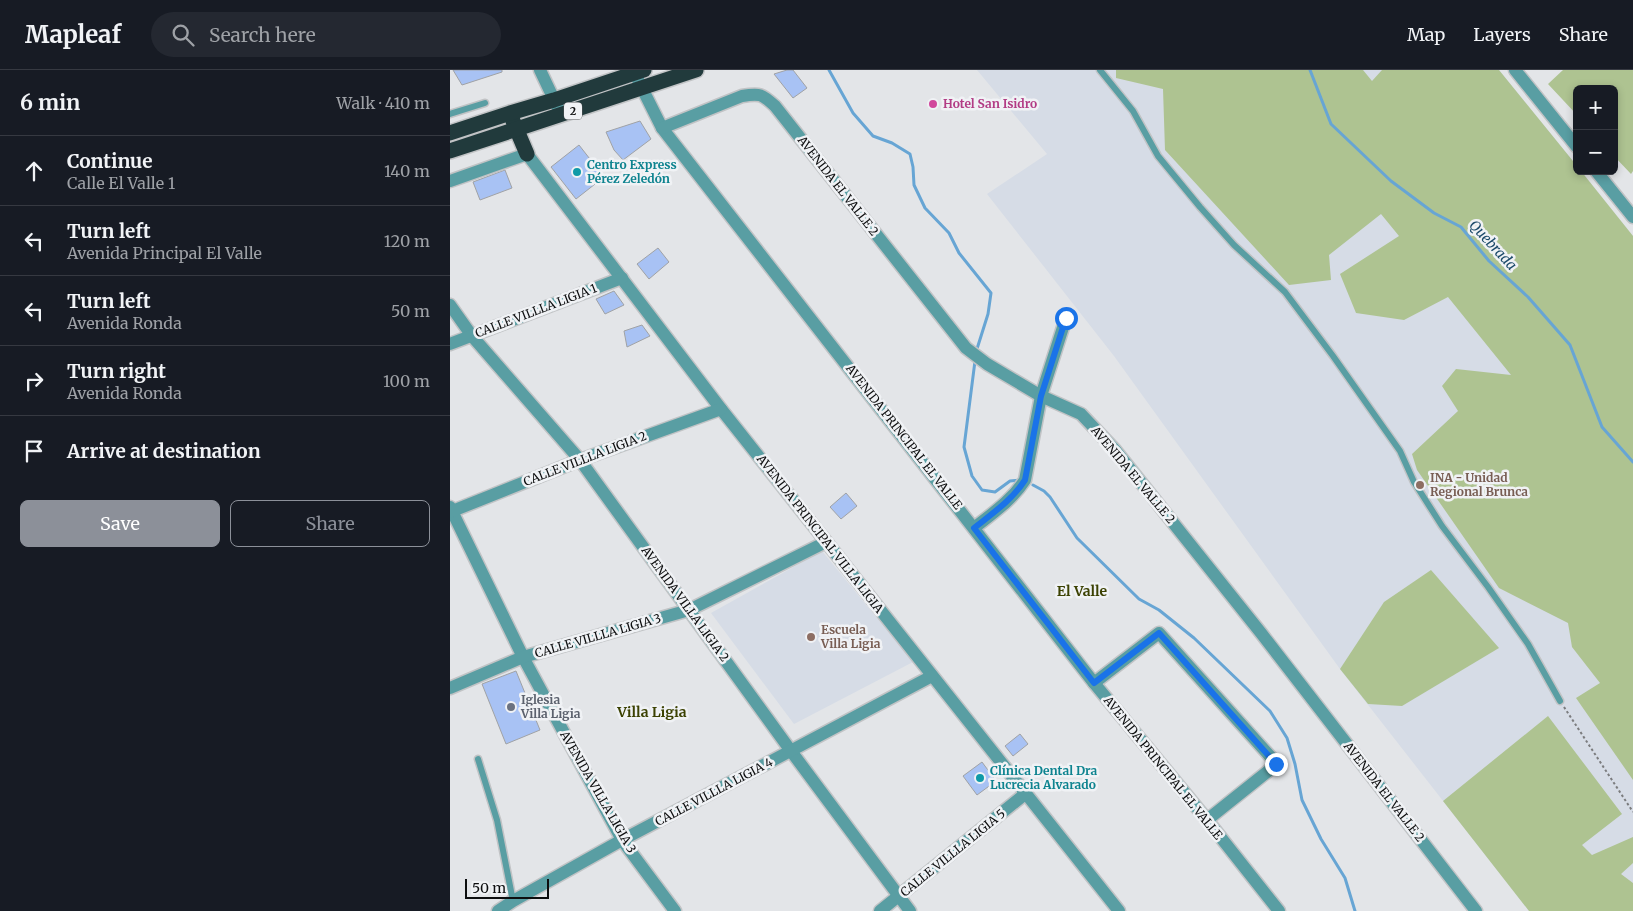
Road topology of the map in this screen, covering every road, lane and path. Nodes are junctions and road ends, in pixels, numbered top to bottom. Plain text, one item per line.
1 (540, 70) edge
2 (696, 70) edge
3 (1100, 70) edge
4 (1515, 70) edge
5 (640, 71) edge
6 (641, 88) junction
7 (554, 100) junction
8 (485, 103) dead end
9 (510, 113) junction
10 (450, 114) edge
11 (560, 115) junction
12 (517, 128) junction
13 (662, 128) junction
14 (450, 132) edge
15 (1573, 142) edge
16 (450, 151) edge
17 (527, 154) junction
18 (1599, 175) edge
19 (450, 181) edge
20 (1633, 217) edge
21 (622, 278) junction
22 (450, 305) edge
23 (1066, 318) dead end
24 (472, 336) junction
25 (450, 344) edge
26 (1041, 396) junction
27 (721, 409) junction
28 (580, 460) junction
29 (451, 510) edge
30 (974, 528) junction
31 (826, 542) junction
32 (689, 610) junction
33 (523, 657) junction
34 (932, 676) junction
35 (1094, 683) junction
36 (450, 688) edge
37 (1560, 701) joint
38 (791, 752) junction
39 (478, 759) dead end
40 (1026, 794) junction
41 (1633, 812) edge
42 (1207, 820) junction
43 (622, 840) junction
44 (899, 896) junction
45 (513, 901) junction
46 (498, 911) edge
47 (674, 911) edge
48 (880, 911) edge
49 (910, 911) edge
50 (1119, 911) edge
51 (1279, 911) edge
52 (1476, 911) edge

1 - 7 street
2 - 6 highway, 2
3 - 37 lane
4 - 15 street
5 - 6 street, AVENIDA PRINCIPAL EL VALLE
5 - 7 highway, 2
6 - 11 highway, 2
6 - 13 street, AVENIDA PRINCIPAL EL VALLE
7 - 9 highway, 2
7 - 11 street
8 - 10 lane
9 - 12 highway
9 - 14 highway, 2
11 - 12 highway, 2
12 - 16 highway, 2
12 - 17 highway
13 - 26 street, AVENIDA EL VALLE 2
13 - 30 street, AVENIDA PRINCIPAL EL VALLE
17 - 19 street
17 - 21 street, AVENIDA PRINCIPAL VILLA LIGIA
18 - 20 street
21 - 24 street, CALLE VILLLA LIGIA 1
21 - 27 street, AVENIDA PRINCIPAL VILLA LIGIA
22 - 24 street, AVENIDA VILLA LIGIA 2
23 - 26 street
24 - 25 street, CALLE VILLLA LIGIA 1
24 - 28 street, AVENIDA VILLA LIGIA 2
26 - 30 street
26 - 52 street, AVENIDA EL VALLE 2
27 - 28 street, CALLE VILLLA LIGIA 2
27 - 31 street, AVENIDA PRINCIPAL VILLA LIGIA
28 - 29 street, CALLE VILLLA LIGIA 2
28 - 32 street, AVENIDA VILLA LIGIA 2
29 - 33 street, AVENIDA VILLA LIGIA 3
30 - 35 street, AVENIDA PRINCIPAL EL VALLE
31 - 32 street, CALLE VILLLA LIGIA 3
31 - 34 street, AVENIDA PRINCIPAL VILLA LIGIA
32 - 33 street, CALLE VILLLA LIGIA 3
32 - 38 street, AVENIDA VILLA LIGIA 2
33 - 36 street, CALLE VILLLA LIGIA 3
33 - 43 street, AVENIDA VILLA LIGIA 3
34 - 38 street, CALLE VILLLA LIGIA 4
34 - 40 street, AVENIDA PRINCIPAL VILLA LIGIA
35 - 42 street, AVENIDA PRINCIPAL EL VALLE
35 - 42 street
37 - 41 path
38 - 43 street, CALLE VILLLA LIGIA 4
38 - 44 street, AVENIDA VILLA LIGIA 2
39 - 45 lane
40 - 44 street, CALLE VILLLA LIGIA 5
40 - 50 street, AVENIDA PRINCIPAL VILLA LIGIA
42 - 51 street, AVENIDA PRINCIPAL EL VALLE
43 - 45 street, CALLE VILLLA LIGIA 4
43 - 47 street, AVENIDA VILLA LIGIA 3
44 - 48 street, CALLE VILLLA LIGIA 5
44 - 49 street, AVENIDA VILLA LIGIA 2
45 - 46 street, CALLE VILLLA LIGIA 4

